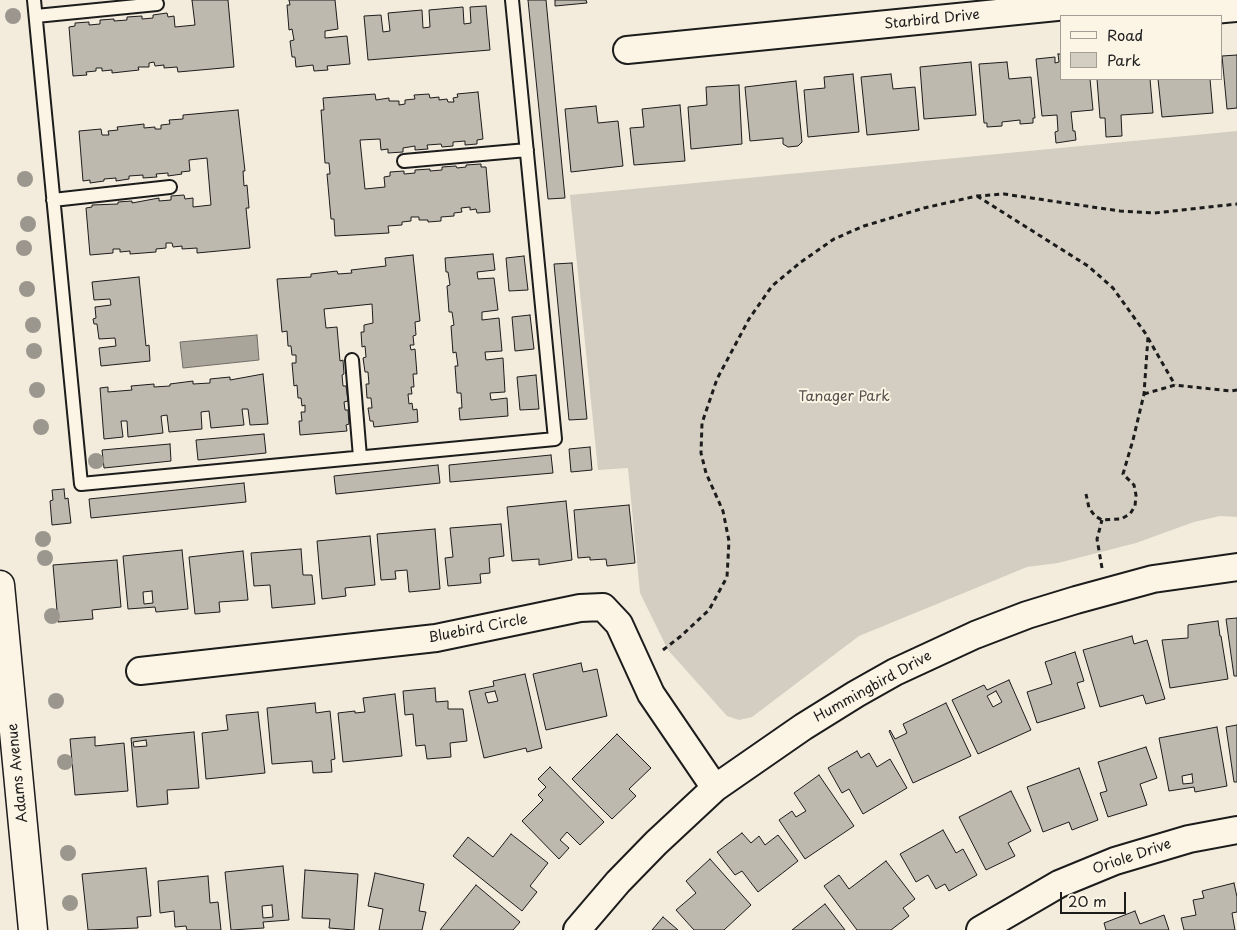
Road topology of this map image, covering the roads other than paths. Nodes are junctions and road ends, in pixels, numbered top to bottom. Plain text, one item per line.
1 (34, 0) edge
2 (512, 0) edge
3 (158, 4) dead end
4 (1237, 8) edge
5 (36, 16) junction
6 (627, 50) dead end
7 (527, 150) junction
8 (404, 161) dead end
9 (170, 187) dead end
10 (53, 200) junction
11 (352, 360) dead end
12 (360, 457) junction
13 (1237, 567) edge
14 (0, 585) edge
15 (140, 671) dead end
16 (715, 788) junction
17 (1237, 830) edge
18 (33, 930) edge
19 (577, 930) edge
20 (980, 930) edge

1 - 5 lane
2 - 7 lane
3 - 5 lane
4 - 6 street, Starbird Drive
5 - 10 lane
7 - 8 lane
7 - 12 lane
9 - 10 lane
10 - 12 lane
11 - 12 lane
13 - 16 street, Hummingbird Drive
14 - 18 main road, Adams Avenue
15 - 16 street, Bluebird Circle
16 - 19 street, Hummingbird Drive
17 - 20 street, Oriole Drive

